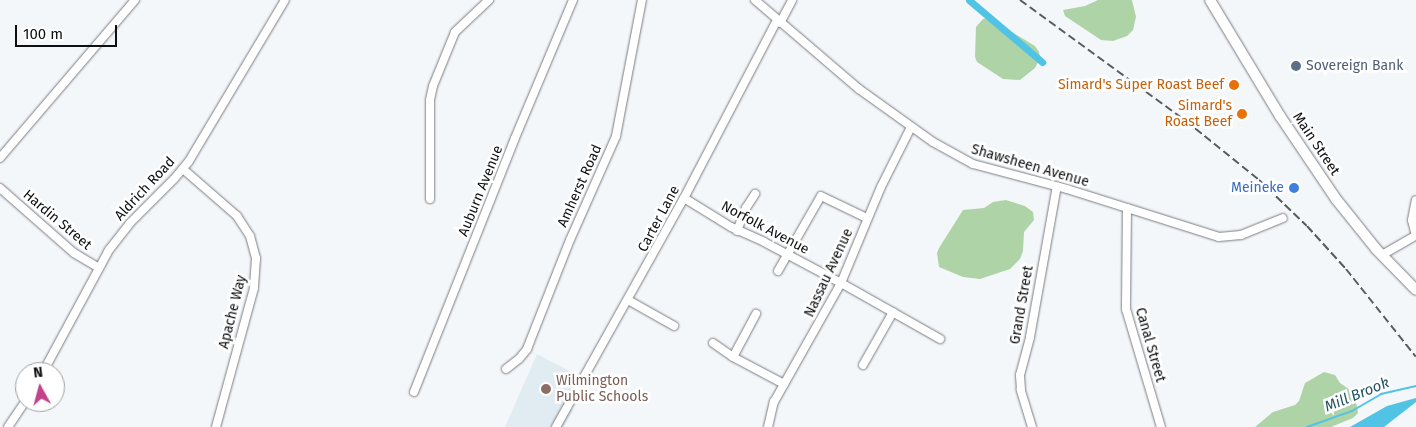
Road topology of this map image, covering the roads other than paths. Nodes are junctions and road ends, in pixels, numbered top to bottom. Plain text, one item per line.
1 (134, 0) edge
2 (285, 0) edge
3 (489, 0) edge
4 (573, 0) edge
5 (642, 0) edge
6 (755, 0) edge
7 (792, 0) edge
8 (1210, 0) edge
9 (778, 21) junction
10 (911, 127) junction
11 (0, 158) edge
12 (183, 169) junction
13 (1057, 186) junction
14 (0, 188) edge
15 (755, 194) dead end
16 (684, 198) junction
17 (430, 199) dead end
18 (1416, 200) edge
19 (1127, 208) junction
20 (867, 218) junction
21 (1283, 218) dead end
22 (737, 230) junction
23 (1416, 235) edge
24 (787, 254) junction
25 (1382, 255) junction
26 (99, 268) junction
27 (778, 271) dead end
28 (842, 283) junction
29 (1416, 290) edge
30 (628, 300) junction
31 (892, 312) junction
32 (756, 314) dead end
33 (674, 326) dead end
34 (940, 339) dead end
35 (714, 343) dead end
36 (733, 357) junction
37 (48, 362) edge
38 (863, 365) dead end
39 (506, 368) dead end
40 (784, 384) junction
41 (414, 392) dead end
42 (18, 412) edge
43 (8, 427) edge
44 (216, 427) edge
45 (556, 427) edge
46 (768, 427) edge
47 (1032, 427) edge
48 (1161, 427) edge

1 - 11 street
2 - 12 street, Aldrich Road
3 - 17 street
4 - 41 street, Auburn Avenue
5 - 39 street, Amherst Road
6 - 9 street, Shawsheen Avenue
7 - 9 street, Carter Lane
8 - 25 main road, Main Street
9 - 10 street, Shawsheen Avenue
9 - 16 street, Carter Lane
10 - 13 street, Shawsheen Avenue
10 - 20 street, Nassau Avenue
12 - 26 street, Aldrich Road
12 - 44 street, Apache Way
13 - 19 street, Shawsheen Avenue
13 - 47 street, Grand Street
14 - 26 street, Hardin Street
15 - 22 street
16 - 22 street, Norfolk Avenue
16 - 30 street, Carter Lane
18 - 23 street
19 - 21 street, Shawsheen Avenue
19 - 48 street, Canal Street
20 - 24 street
20 - 28 street, Nassau Avenue
22 - 24 street, Norfolk Avenue
23 - 25 street
24 - 27 street
24 - 28 street, Norfolk Avenue
25 - 29 main road, Main Street
26 - 37 street, Aldrich Road
28 - 31 street, Norfolk Avenue
28 - 40 street, Nassau Avenue
30 - 33 street
30 - 45 street, Carter Lane
31 - 34 street, Norfolk Avenue
31 - 38 street
32 - 36 street
35 - 36 street
36 - 40 street
40 - 46 street, Nassau Avenue
42 - 43 street

